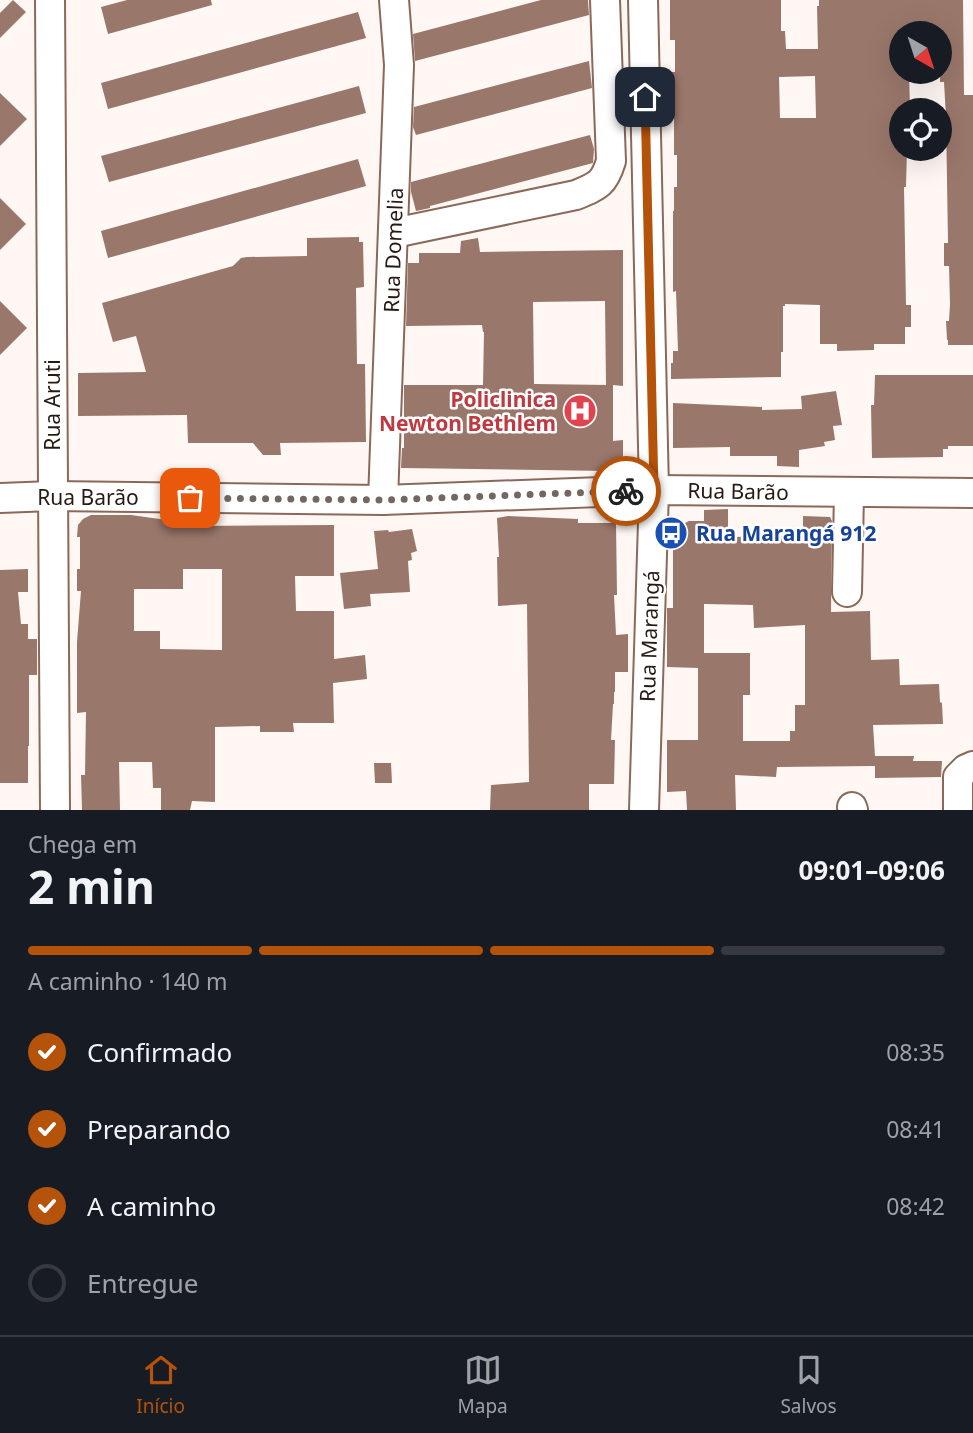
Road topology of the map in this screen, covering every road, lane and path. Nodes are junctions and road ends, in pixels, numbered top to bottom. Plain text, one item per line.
1 (50, 0) edge
2 (394, 0) edge
3 (605, 0) edge
4 (643, 0) edge
5 (394, 233) junction
6 (654, 490) junction
7 (849, 493) junction
8 (973, 493) edge
9 (52, 496) junction
10 (0, 498) edge
11 (383, 500) junction
12 (847, 592) dead end
13 (973, 766) edge
14 (55, 810) edge
15 (644, 810) edge
16 (958, 810) edge

1 - 9 street, Rua Aruti
2 - 5 street, Rua Domelia
3 - 5 street
4 - 6 street, Rua Marangá
5 - 11 street, Rua Domelia
6 - 7 street, Rua Barão
6 - 11 street, Rua Barão
6 - 15 street, Rua Marangá
7 - 8 street, Rua Barão
7 - 12 street
9 - 10 street, Rua Barão
9 - 11 street, Rua Barão
9 - 14 street, Rua Aruti
13 - 16 street

